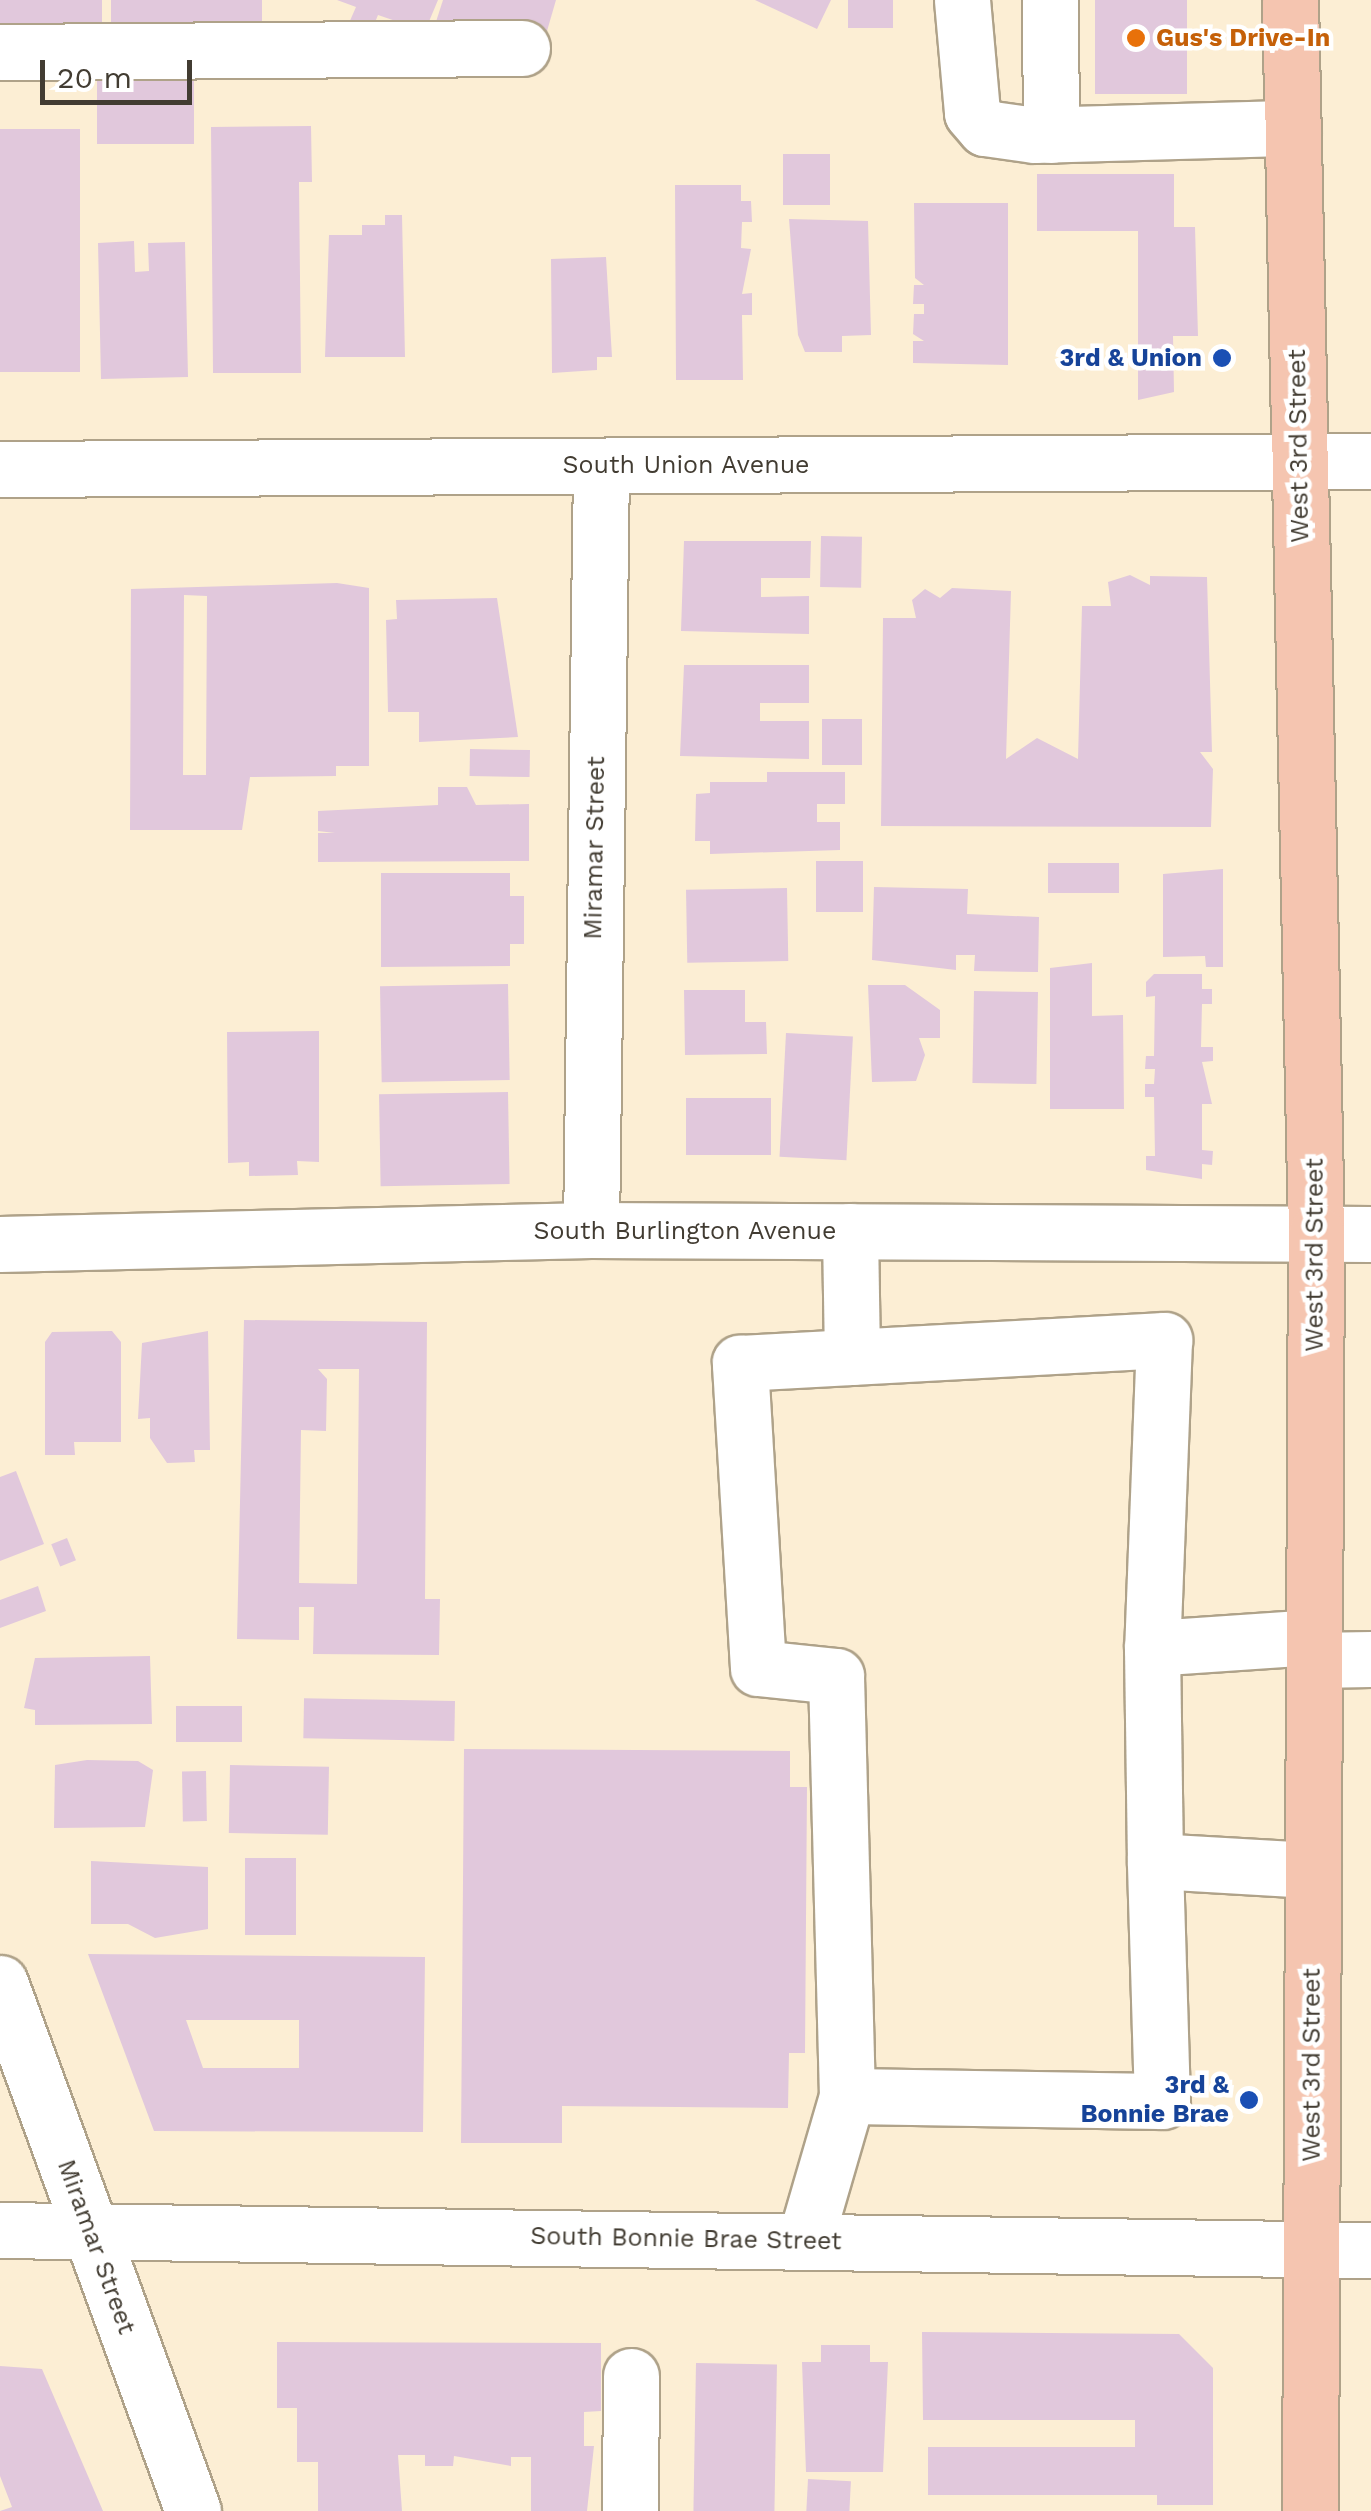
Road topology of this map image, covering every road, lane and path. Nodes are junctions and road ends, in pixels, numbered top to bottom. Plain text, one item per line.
1 (962, 0) edge
2 (1050, 0) edge
3 (1290, 0) edge
4 (522, 48) dead end
5 (0, 52) edge
6 (1293, 128) junction
7 (1052, 135) junction
8 (1300, 461) junction
9 (1371, 461) edge
10 (600, 466) junction
11 (0, 469) edge
12 (590, 1230) junction
13 (850, 1231) junction
14 (1316, 1233) junction
15 (1371, 1234) edge
16 (0, 1244) edge
17 (852, 1357) junction
18 (1152, 1648) junction
19 (1314, 1648) junction
20 (1371, 1660) edge
21 (1155, 1861) junction
22 (1313, 1870) junction
23 (0, 1983) edge
24 (847, 2096) junction
25 (90, 2229) junction
26 (0, 2230) edge
27 (805, 2241) junction
28 (1310, 2250) junction
29 (1371, 2250) edge
30 (631, 2376) dead end
31 (194, 2511) edge
32 (630, 2511) edge
33 (1310, 2511) edge

1 - 7 street
2 - 7 street
3 - 6 main road, West 3rd Street
4 - 5 street
6 - 7 street
6 - 8 main road, West 3rd Street
8 - 9 street, South Union Avenue
8 - 10 street, South Union Avenue
8 - 14 main road, West 3rd Street
10 - 11 street, South Union Avenue
10 - 12 street, Miramar Street
12 - 13 street, South Burlington Avenue
12 - 16 street, South Burlington Avenue
13 - 14 street, South Burlington Avenue
13 - 17 street
14 - 15 street, South Burlington Avenue
14 - 19 main road, West 3rd Street
17 - 18 street
17 - 24 street
18 - 19 street
18 - 21 street
19 - 20 street
19 - 22 main road, West 3rd Street
21 - 22 street
21 - 24 street
22 - 28 main road, West 3rd Street
23 - 25 street, Miramar Street
24 - 27 street
25 - 26 street, South Bonnie Brae Street
25 - 27 street, South Bonnie Brae Street
25 - 31 street, Miramar Street
27 - 28 street, South Bonnie Brae Street
28 - 29 street, South Bonnie Brae Street
28 - 33 main road, West 3rd Street
30 - 32 street

